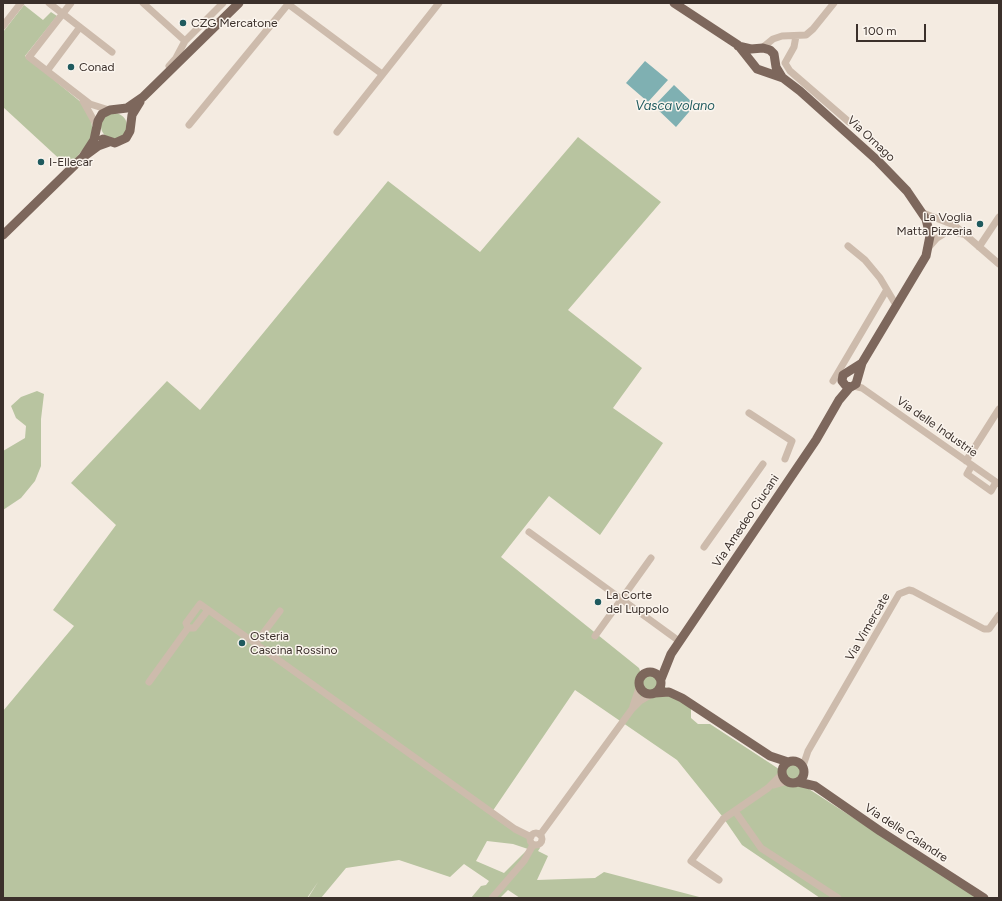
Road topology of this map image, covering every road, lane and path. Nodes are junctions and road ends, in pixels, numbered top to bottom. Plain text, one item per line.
1 (21, 3) edge
2 (49, 3) edge
3 (71, 3) edge
4 (143, 3) edge
5 (224, 3) edge
6 (239, 3) edge
7 (439, 3) edge
8 (674, 3) edge
9 (834, 3) edge
10 (288, 4) edge
11 (63, 14) junction
12 (3, 26) edge
13 (80, 27) junction
14 (796, 36) junction
15 (777, 38) junction
16 (185, 41) junction
17 (738, 45) junction
18 (760, 49) junction
19 (112, 52) dead end
20 (774, 56) junction
21 (752, 62) junction
22 (47, 71) junction
23 (764, 71) junction
24 (382, 74) junction
25 (783, 78) junction
26 (145, 95) junction
27 (79, 96) junction
28 (114, 110) junction
29 (836, 110) junction
30 (832, 119) junction
31 (849, 122) dead end
32 (130, 123) junction
33 (189, 125) dead end
34 (97, 128) junction
35 (337, 132) dead end
36 (109, 142) junction
37 (83, 157) junction
38 (923, 213) junction
39 (999, 217) edge
40 (940, 220) junction
41 (929, 228) junction
42 (3, 235) edge
43 (966, 236) junction
44 (976, 244) junction
45 (848, 246) dead end
46 (929, 247) junction
47 (999, 264) edge
48 (886, 291) junction
49 (896, 304) junction
50 (833, 381) dead end
51 (854, 382) junction
52 (999, 409) edge
53 (749, 413) dead end
54 (785, 459) dead end
55 (969, 463) junction
56 (763, 464) dead end
57 (998, 483) edge
58 (529, 532) dead end
59 (704, 547) dead end
60 (651, 558) dead end
61 (621, 600) junction
62 (280, 611) dead end
63 (999, 615) edge
64 (595, 636) dead end
65 (679, 641) junction
66 (255, 644) junction
67 (670, 654) junction
68 (649, 672) junction
69 (661, 680) junction
70 (149, 682) dead end
71 (640, 685) junction
72 (654, 693) junction
73 (673, 694) junction
74 (632, 709) junction
75 (770, 756) junction
76 (798, 765) junction
77 (784, 776) junction
78 (798, 782) junction
79 (816, 786) junction
80 (735, 811) junction
81 (540, 835) junction
82 (530, 837) junction
83 (534, 845) junction
84 (719, 880) dead end
85 (492, 898) edge
86 (838, 898) edge
87 (984, 898) edge

1 - 12 street
2 - 11 street
3 - 11 street
4 - 16 street
5 - 16 street
6 - 26 main road
7 - 24 street
8 - 17 main road, Via Ornago
9 - 14 street
10 - 24 street
10 - 33 street
11 - 13 street
11 - 22 street
13 - 19 street
13 - 22 street
14 - 15 street
14 - 29 street
15 - 18 street
15 - 20 street
16 - 26 street
17 - 18 main road, Via Ornago
17 - 21 main road, Via Ornago
18 - 20 main road, Via Ornago
18 - 21 main road
20 - 23 main road
20 - 25 main road, Via Ornago
21 - 23 main road, Via Ornago
22 - 27 street
23 - 25 main road, Via Ornago
24 - 35 street
25 - 30 main road, Via Ornago
26 - 28 main road
26 - 32 main road
27 - 28 street
27 - 34 street
28 - 32 main road
28 - 34 main road
29 - 30 street
29 - 31 street
30 - 38 main road, Via Ornago
32 - 36 main road
34 - 36 main road
34 - 37 main road
36 - 37 main road
37 - 42 main road
38 - 40 street
38 - 41 main road, Via Ornago
39 - 44 street
40 - 41 street
40 - 43 street
41 - 46 main road, Via Amedeo Ciucani
43 - 44 street
43 - 46 street
44 - 47 street
45 - 48 street
46 - 49 main road, Via Amedeo Ciucani
48 - 49 street
48 - 50 street
49 - 51 main road, Via Amedeo Ciucani
51 - 55 street, Via delle Industrie
51 - 65 main road, Via Amedeo Ciucani
52 - 55 street
53 - 54 street
55 - 57 street
56 - 59 street
58 - 61 street
60 - 61 street
61 - 64 street
61 - 65 street
62 - 66 street
63 - 76 street, Via Vimercate
65 - 67 main road, Via Amedeo Ciucani
66 - 70 street
66 - 82 street
67 - 68 main road, Via Amedeo Ciucani
67 - 69 main road, Via Amedeo Ciucani
68 - 69 main road
68 - 71 main road, Via Amedeo Ciucani
69 - 72 main road, Via Amedeo Ciucani
69 - 73 main road
71 - 72 main road
71 - 74 street, Via Amedeo Ciucani
72 - 73 main road
72 - 74 street, Via Amedeo Ciucani
73 - 75 main road
74 - 81 street, Via Amedeo Ciucani
75 - 76 main road
75 - 77 main road
76 - 77 main road
76 - 78 main road
76 - 79 main road, Via delle Calandre
77 - 78 main road, Via delle Calandre
77 - 80 street
78 - 79 main road, Via delle Calandre
79 - 87 main road, Via delle Calandre
80 - 84 street
80 - 86 street
81 - 82 street
81 - 83 street
82 - 83 street
83 - 85 street

